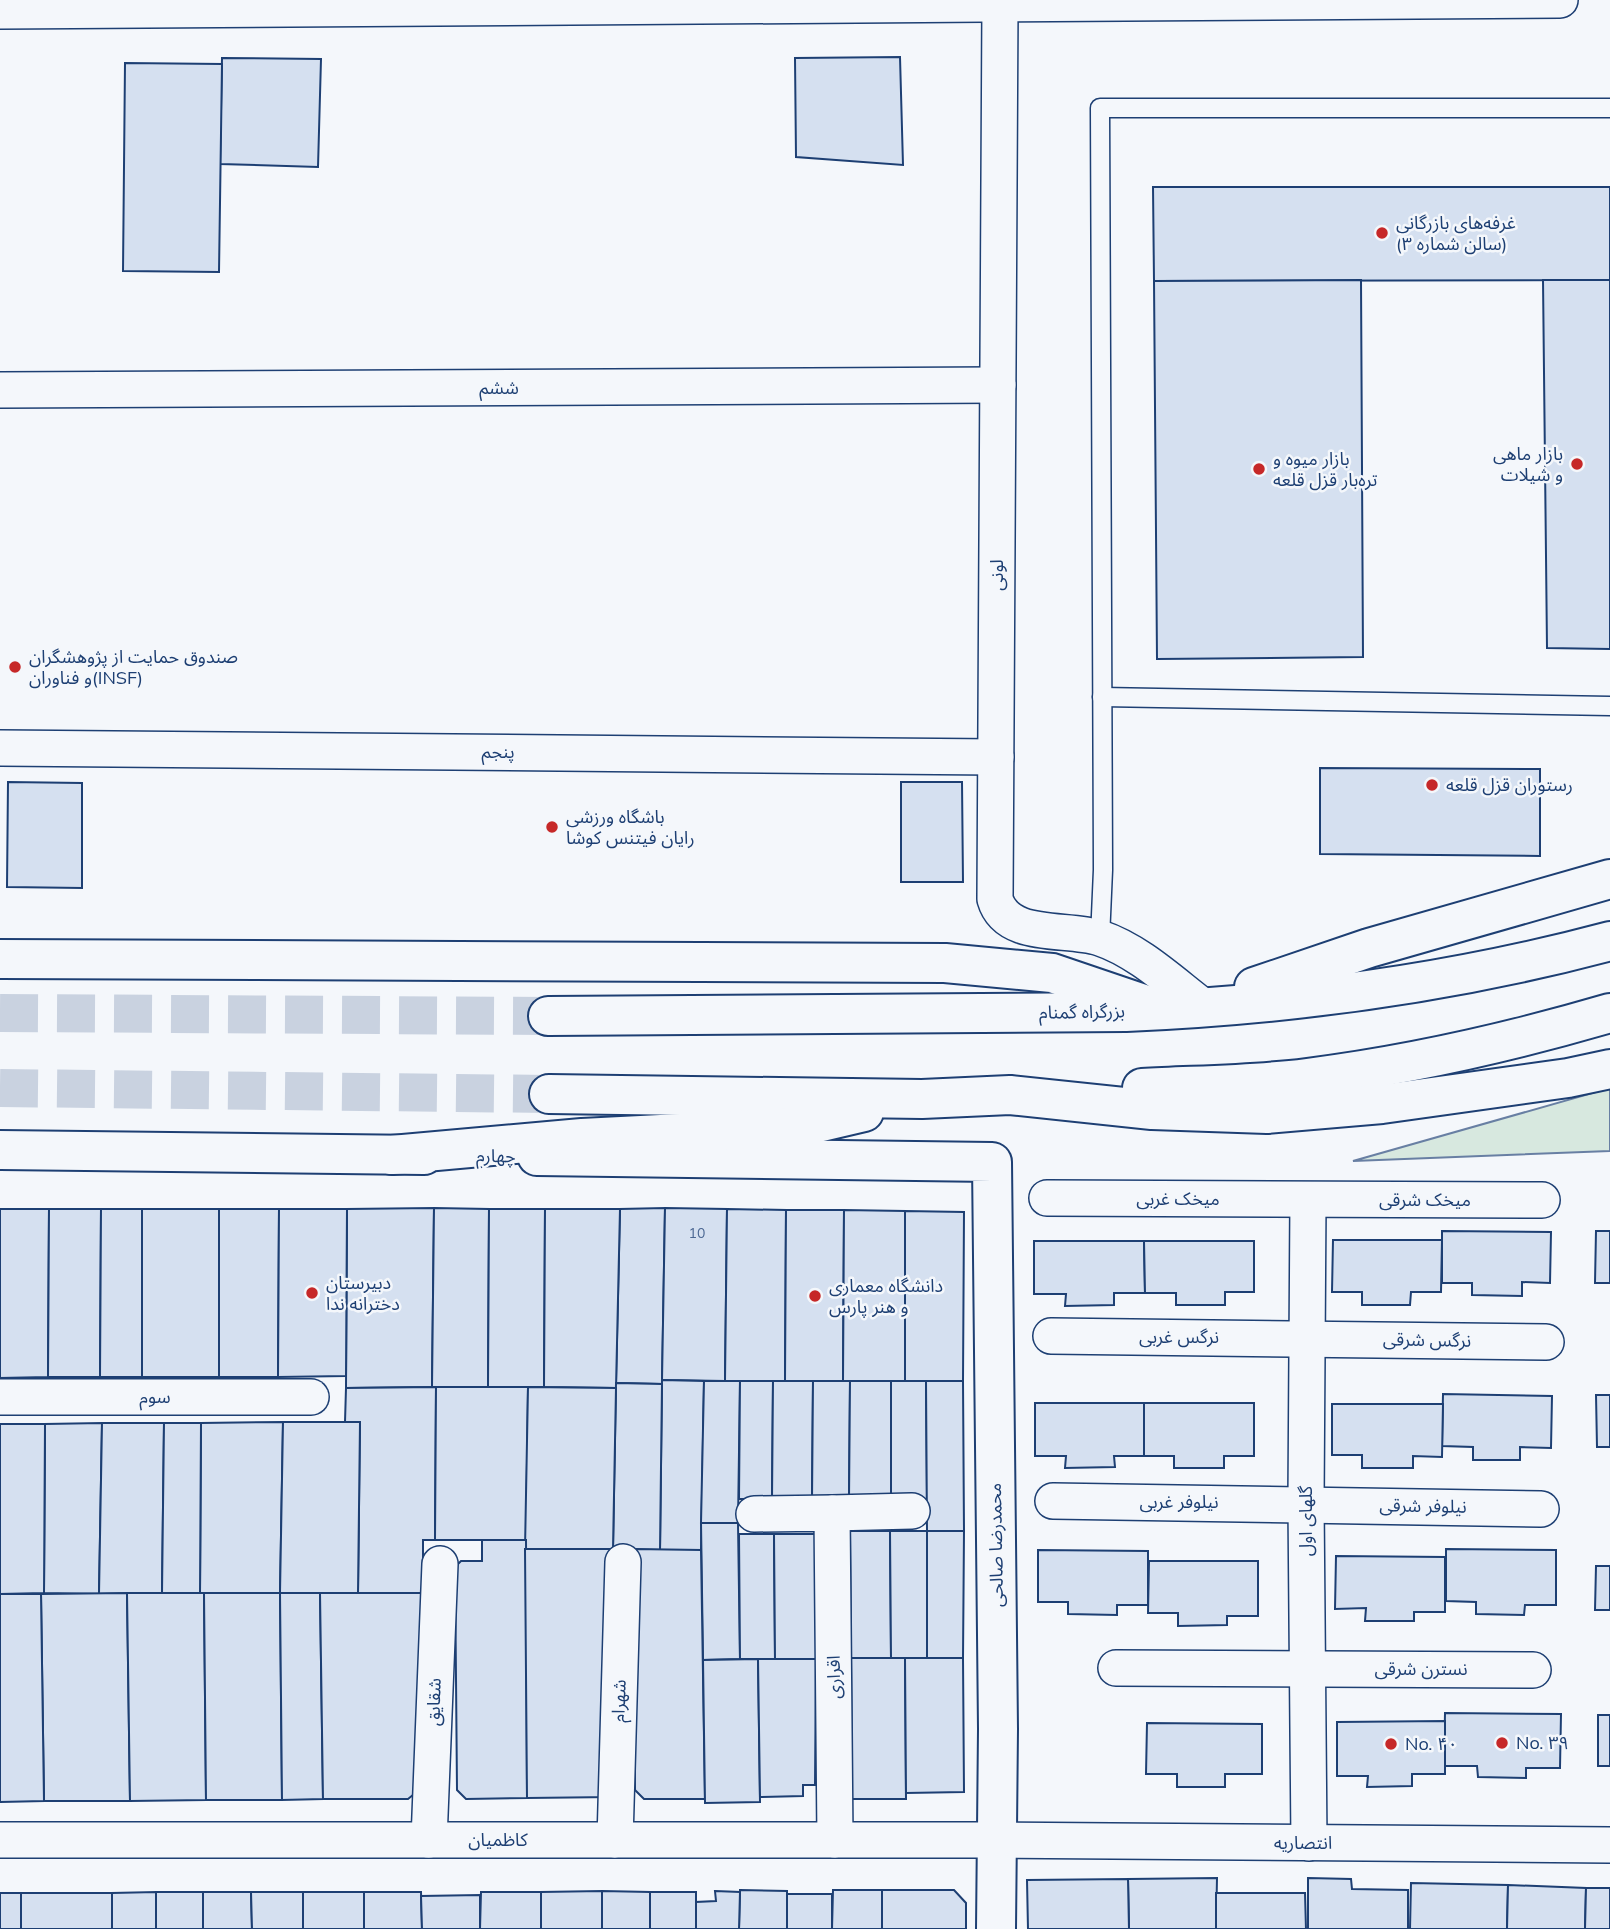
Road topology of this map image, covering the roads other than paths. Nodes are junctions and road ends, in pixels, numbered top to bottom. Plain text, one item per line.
1 (1525, 0) edge
2 (1560, 0) edge
3 (1292, 1) edge
4 (1415, 1) edge
5 (999, 2) edge
6 (0, 11) edge
7 (1610, 108) edge
8 (998, 386) junction
9 (0, 390) edge
10 (1102, 697) junction
11 (1610, 706) edge
12 (0, 748) edge
13 (996, 757) junction
14 (1103, 870) junction
15 (1610, 879) edge
16 (1010, 923) junction
17 (1100, 938) junction
18 (1610, 941) edge
19 (0, 959) edge
20 (1205, 1008) junction
21 (1161, 1010) junction
22 (1610, 1013) edge
23 (548, 1016) tunnel mouth
24 (1610, 1069) edge
25 (549, 1094) tunnel mouth
26 (1010, 1095) junction
27 (922, 1099) junction
28 (0, 1150) edge
29 (392, 1154) junction
30 (992, 1162) joint
31 (1047, 1198) dead end
32 (1308, 1200) junction
33 (1542, 1200) dead end
34 (1051, 1336) dead end
35 (1307, 1338) junction
36 (1546, 1342) dead end
37 (0, 1397) edge
38 (311, 1397) dead end
39 (1053, 1501) dead end
40 (1306, 1503) junction
41 (1541, 1509) dead end
42 (912, 1511) dead end
43 (832, 1513) junction
44 (754, 1514) dead end
45 (622, 1562) dead end
46 (440, 1564) dead end
47 (1116, 1668) dead end
48 (1308, 1668) junction
49 (1533, 1670) dead end
50 (0, 1840) edge
51 (429, 1840) junction
52 (615, 1840) junction
53 (835, 1840) junction
54 (996, 1840) junction
55 (1309, 1843) junction
56 (1610, 1845) edge
57 (996, 1929) edge

1 - 2 street
1 - 4 street
3 - 4 street
3 - 5 street
5 - 6 street
5 - 8 street, لونی
7 - 10 lane
8 - 9 street, ششم
8 - 13 street, لونی
10 - 11 lane
10 - 14 lane
12 - 13 street, پنجم
13 - 16 street, لونی
14 - 16 lane
14 - 17 lane
15 - 20 main road
16 - 17 street
17 - 20 street
18 - 20 main road, بزرگراه گمنام
19 - 21 main road
20 - 21 main road, بزرگراه گمنام
21 - 23 main road, بزرگراه گمنام
22 - 26 main road
24 - 26 main road
25 - 27 main road
26 - 27 main road
27 - 29 main road
28 - 29 main road, چهارم
29 - 30 main road, چهارم
30 - 54 main road, محمدرضا صالحی
31 - 32 street, میخک غربی
32 - 33 street, میخک شرقی
32 - 35 street, گلهای اول
34 - 35 street, نرگس غربی
35 - 36 street, نرگس شرقی
35 - 40 street, گلهای اول
37 - 38 street, سوم
39 - 40 street, نیلوفر غربی
40 - 41 street, نیلوفر شرقی
40 - 48 street, گلهای اول
42 - 43 street
43 - 44 street
43 - 53 street, اقراری
45 - 52 street, شهرام
46 - 51 street, شقایق
47 - 48 street, نسترن شرقی
48 - 49 street, نسترن شرقی
48 - 55 street, گلهای اول
50 - 51 street, کاظمیان
51 - 52 street, کاظمیان
52 - 53 street, کاظمیان
53 - 54 street, کاظمیان
54 - 55 street, انتصاریه
54 - 57 main road, محمدرضا صالحی
55 - 56 street, انتصاریه

